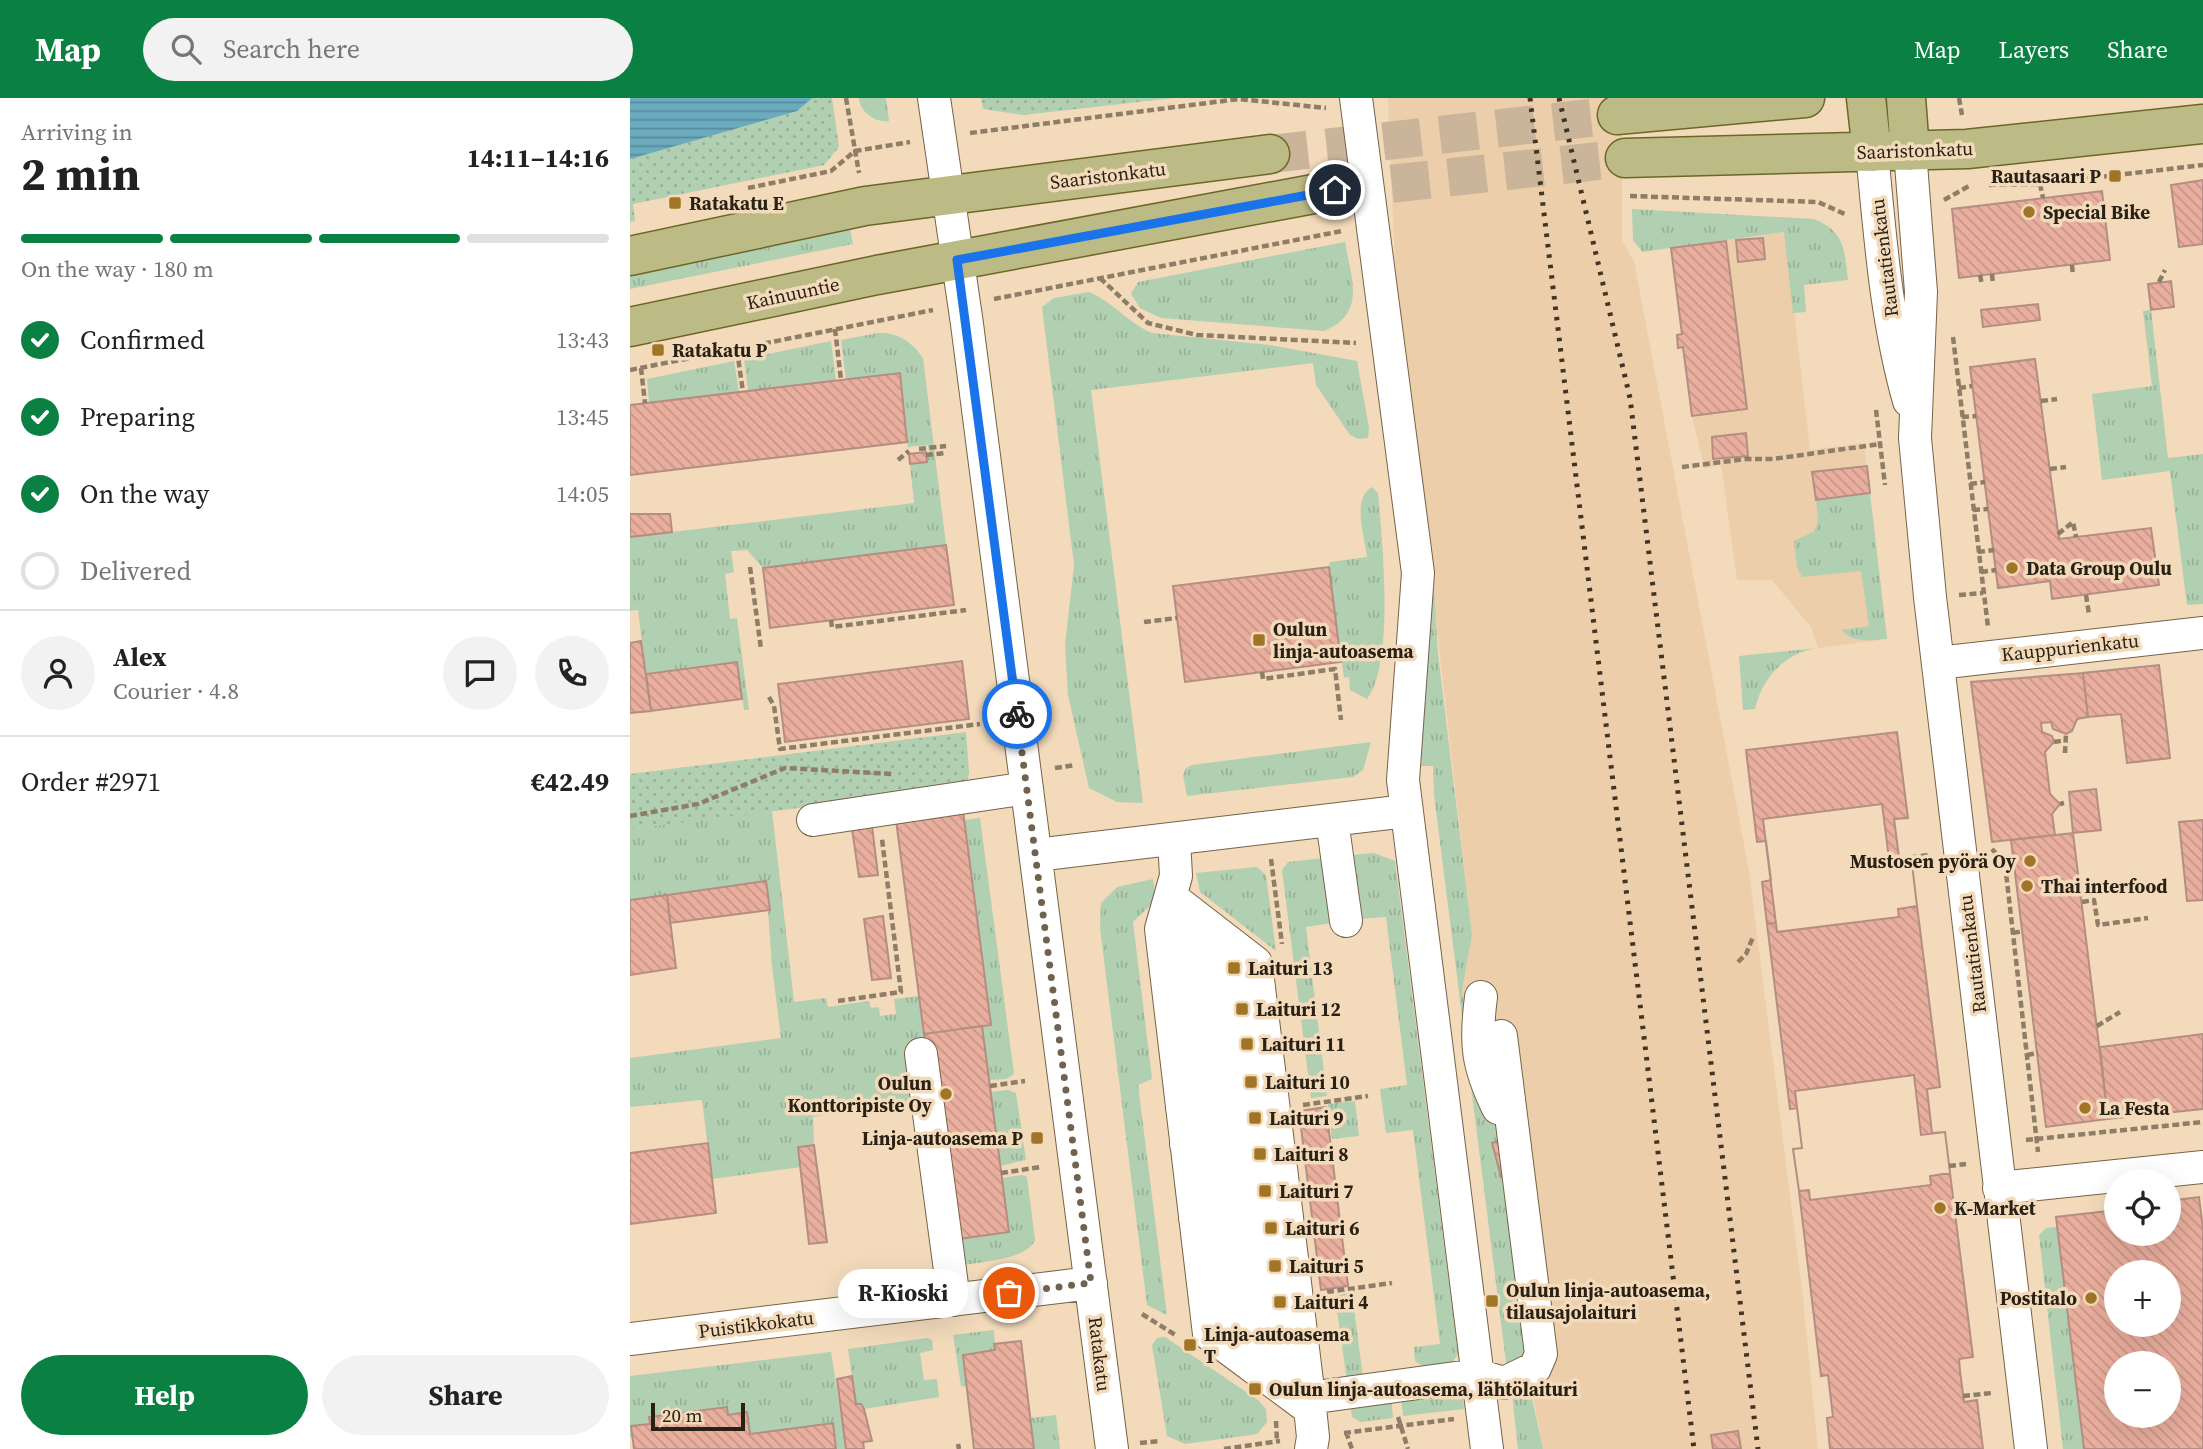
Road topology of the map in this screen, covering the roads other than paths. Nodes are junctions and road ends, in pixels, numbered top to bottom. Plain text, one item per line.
1 (934, 98) edge
2 (1805, 98) edge
3 (1867, 98) edge
4 (1906, 98) edge
5 (1343, 103) edge
6 (1617, 115) tunnel mouth
7 (2203, 124) edge
8 (1910, 151) junction
9 (1872, 152) junction
10 (1270, 154) tunnel mouth
11 (1625, 158) tunnel mouth
12 (1335, 190) tunnel mouth
13 (947, 195) junction
14 (630, 256) edge
15 (957, 260) junction
16 (630, 327) edge
17 (1914, 416) junction
18 (2203, 633) edge
19 (1938, 663) junction
20 (1027, 788) junction
21 (1406, 811) junction
22 (813, 820) dead end
23 (1332, 820) junction
24 (1174, 839) junction
25 (1036, 855) junction
26 (1171, 898) junction
27 (1346, 921) dead end
28 (1161, 929) junction
29 (1165, 963) junction
30 (1481, 997) dead end
31 (1259, 1000) junction
32 (1170, 1001) junction
33 (1501, 1036) dead end
34 (1264, 1038) junction
35 (1174, 1039) junction
36 (921, 1054) dead end
37 (1178, 1072) junction
38 (1269, 1077) junction
39 (1182, 1108) junction
40 (1288, 1108) junction
41 (1514, 1140) junction
42 (1186, 1144) junction
43 (1278, 1145) junction
44 (2203, 1167) edge
45 (1191, 1183) junction
46 (1282, 1186) junction
47 (1999, 1188) junction
48 (1287, 1222) junction
49 (1197, 1234) junction
50 (1291, 1255) junction
51 (1091, 1283) junction
52 (1296, 1294) junction
53 (954, 1300) junction
54 (1300, 1330) junction
55 (630, 1339) edge
56 (1478, 1375) junction
57 (1309, 1413) edge
58 (1112, 1449) edge
59 (1487, 1449) edge
60 (2031, 1449) edge

1 - 13 street, Ratakatu
2 - 6 main road
3 - 9 main road, Rautatienkatu
4 - 8 main road, Rautatienkatu
5 - 21 street
7 - 8 main road, Saaristonkatu
8 - 9 main road, Saaristonkatu
8 - 17 street, Rautatienkatu
9 - 11 main road, Saaristonkatu
9 - 17 street, Rautatienkatu
10 - 13 main road, Saaristonkatu
12 - 15 main road
13 - 14 main road
13 - 15 street, Ratakatu
15 - 16 main road, Kainuuntie
15 - 20 street, Ratakatu
17 - 19 street, Rautatienkatu
18 - 19 street, Kauppurienkatu
19 - 47 street, Rautatienkatu
20 - 22 street
20 - 25 street, Ratakatu
21 - 23 street
21 - 56 street
23 - 24 street
23 - 27 street
24 - 25 street
24 - 26 street
25 - 51 street, Ratakatu
26 - 28 street
26 - 31 street
28 - 29 street
28 - 31 street
29 - 32 street
29 - 34 street
30 - 41 street
31 - 34 street
32 - 35 street
32 - 38 street
33 - 41 street
34 - 38 street
35 - 37 street
35 - 40 street
36 - 53 street
37 - 39 street
37 - 43 street
38 - 40 street
39 - 42 street
39 - 46 street
40 - 43 street
41 - 56 street
42 - 45 street
42 - 48 street
43 - 46 street
44 - 47 street
45 - 49 street
45 - 50 street
46 - 48 street
47 - 60 street, Rautatienkatu
48 - 50 street
49 - 52 street
49 - 54 street
49 - 57 street
50 - 52 street
51 - 53 street, Puistikkokatu
51 - 58 street, Ratakatu
52 - 54 street
53 - 55 street, Puistikkokatu
54 - 57 street
56 - 57 street
56 - 59 street

